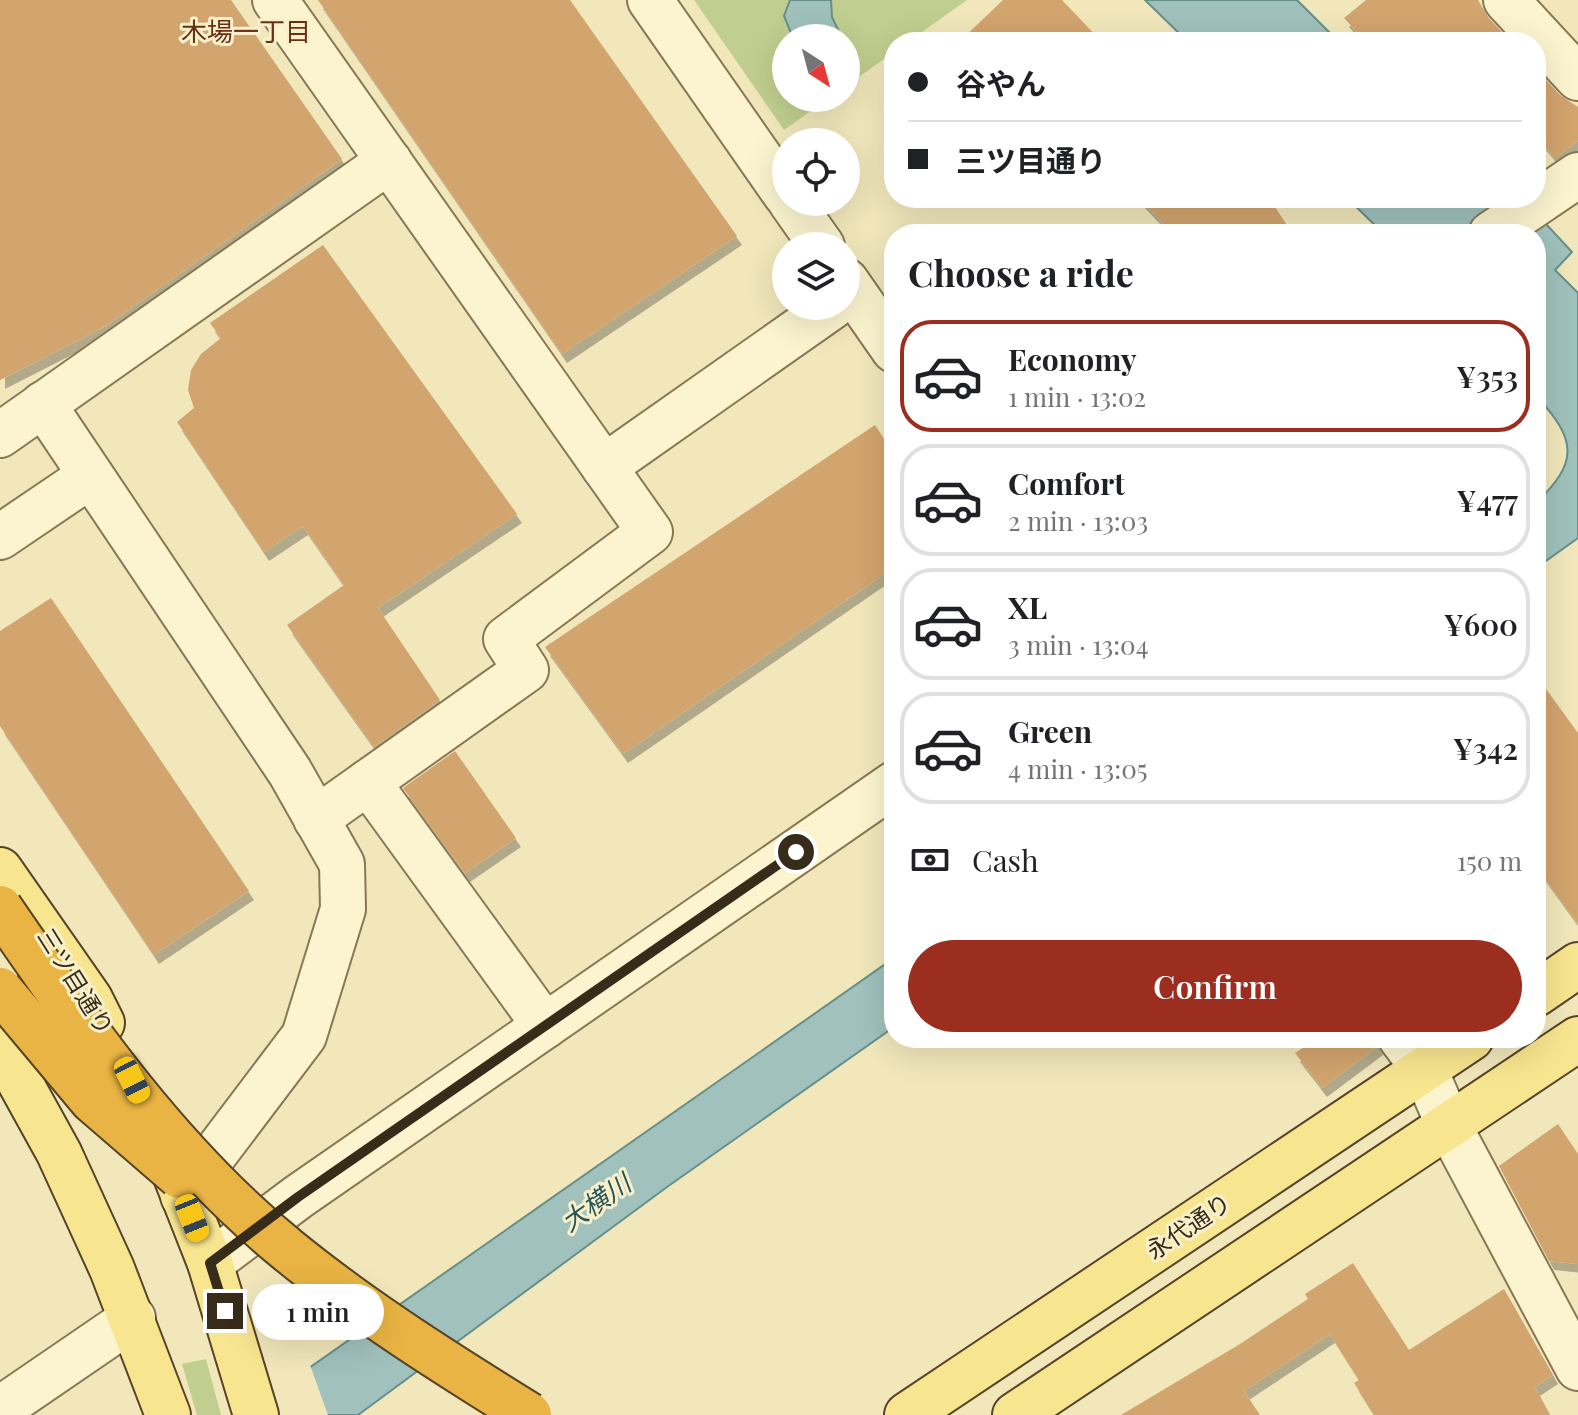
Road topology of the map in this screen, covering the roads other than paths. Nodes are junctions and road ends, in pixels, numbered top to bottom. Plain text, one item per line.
1 (275, 0) edge
2 (650, 0) edge
3 (1526, 7) edge
4 (1544, 32) edge
5 (1546, 34) edge
6 (1578, 78) edge
7 (389, 161) junction
8 (772, 175) edge
9 (1529, 208) edge
10 (1506, 224) edge
11 (860, 311) edge
12 (809, 320) edge
13 (884, 339) edge
14 (43, 404) junction
15 (0, 435) edge
16 (604, 467) junction
17 (90, 476) junction
18 (0, 537) edge
19 (368, 782) junction
20 (884, 791) edge
21 (316, 819) junction
22 (0, 870) edge
23 (0, 908) edge
24 (1578, 965) edge
25 (1546, 987) edge
26 (0, 990) edge
27 (545, 1026) junction
28 (1578, 1039) edge
29 (0, 1046) edge
30 (1435, 1048) edge
31 (1413, 1054) edge
32 (1449, 1126) junction
33 (183, 1196) junction
34 (210, 1263) junction
35 (133, 1318) junction
36 (1578, 1368) edge
37 (0, 1409) edge
38 (168, 1414) edge
39 (256, 1415) edge
40 (518, 1415) edge
41 (529, 1415) edge
42 (907, 1415) edge
43 (1015, 1415) edge

1 - 7 street
2 - 8 street
3 - 4 street
5 - 6 street
7 - 14 street
7 - 16 street
9 - 10 street
11 - 13 street
12 - 16 street
14 - 15 street
14 - 17 street
16 - 19 street
17 - 18 street
17 - 21 street
19 - 21 street
19 - 27 street
20 - 27 street
21 - 33 street
22 - 33 main road, 三ツ目通り
23 - 41 highway, bridge
24 - 25 main road
26 - 40 highway, bridge
27 - 34 street
28 - 32 main road
29 - 35 main road
30 - 31 main road, 永代通り
31 - 32 street
31 - 42 main road, 永代通り
32 - 36 street
32 - 43 main road
33 - 34 main road, 三ツ目通り
34 - 39 main road, 三ツ目通り
35 - 37 street
35 - 38 main road

